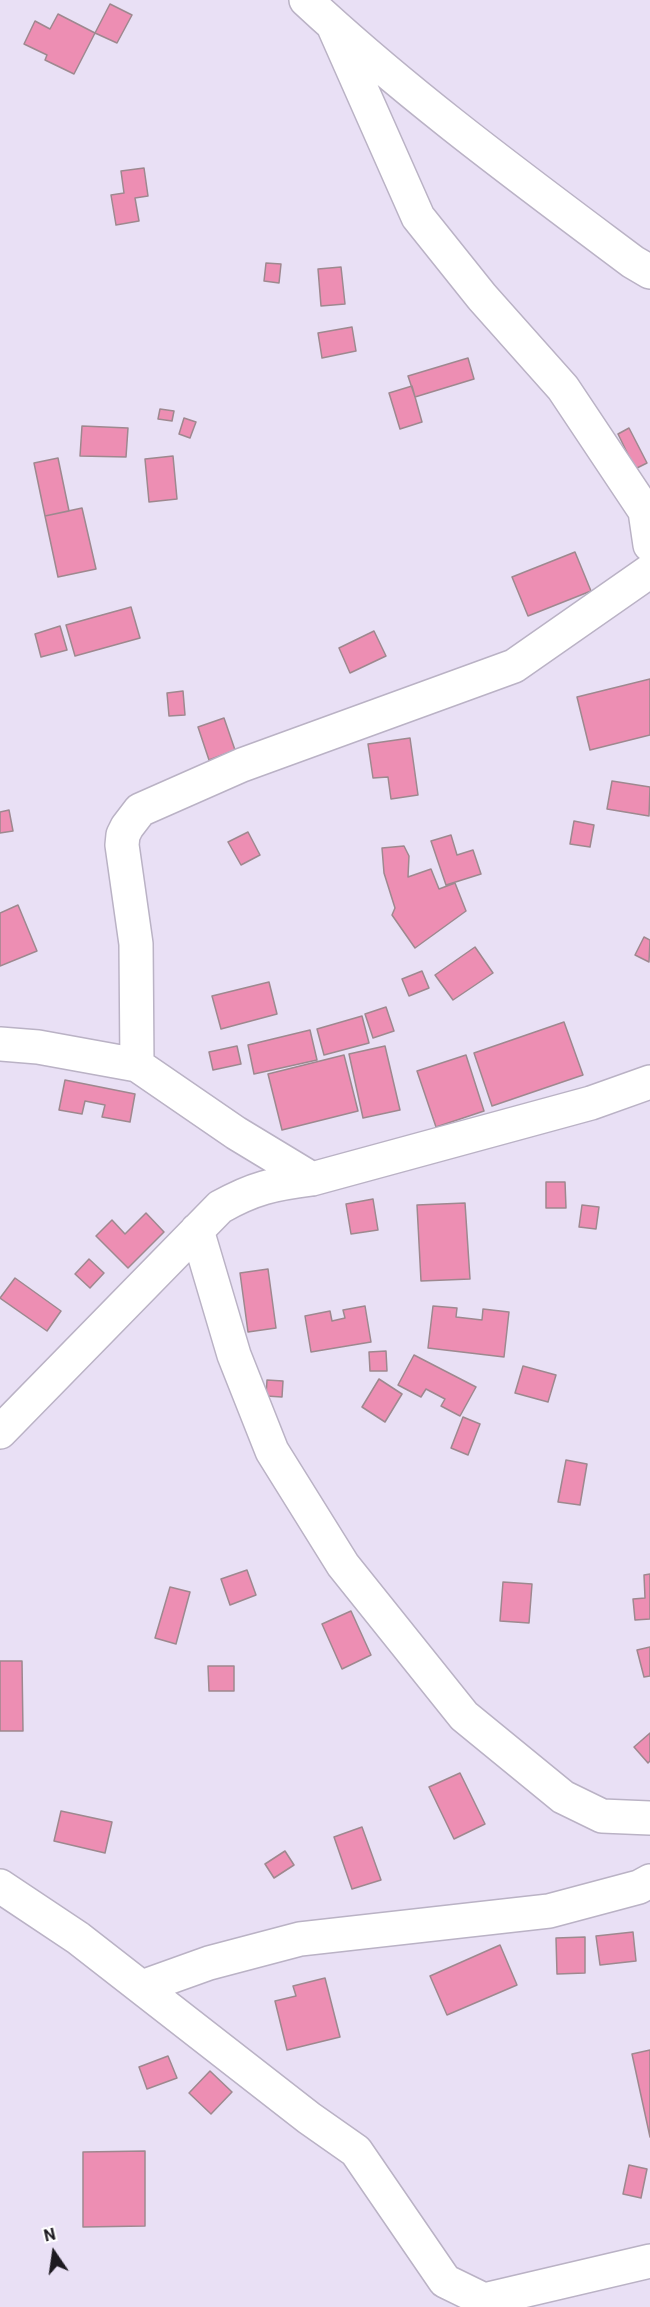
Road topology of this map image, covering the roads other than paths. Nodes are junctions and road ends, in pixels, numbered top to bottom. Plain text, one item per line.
1 (306, 0) edge
2 (333, 25) junction
3 (650, 272) edge
4 (650, 545) edge
5 (650, 571) edge
6 (0, 1044) edge
7 (136, 1065) junction
8 (650, 1082) edge
9 (312, 1179) junction
10 (197, 1230) junction
11 (0, 1432) edge
12 (650, 1818) edge
13 (650, 1881) edge
14 (0, 1886) edge
15 (142, 1986) junction
16 (650, 2261) edge
17 (488, 2304) edge

1 - 2 street
2 - 3 street
2 - 4 street
5 - 7 street
6 - 7 street
7 - 9 street
8 - 9 street
9 - 10 street
10 - 11 street
10 - 12 street
13 - 15 street
14 - 15 street
15 - 17 street
16 - 17 street

